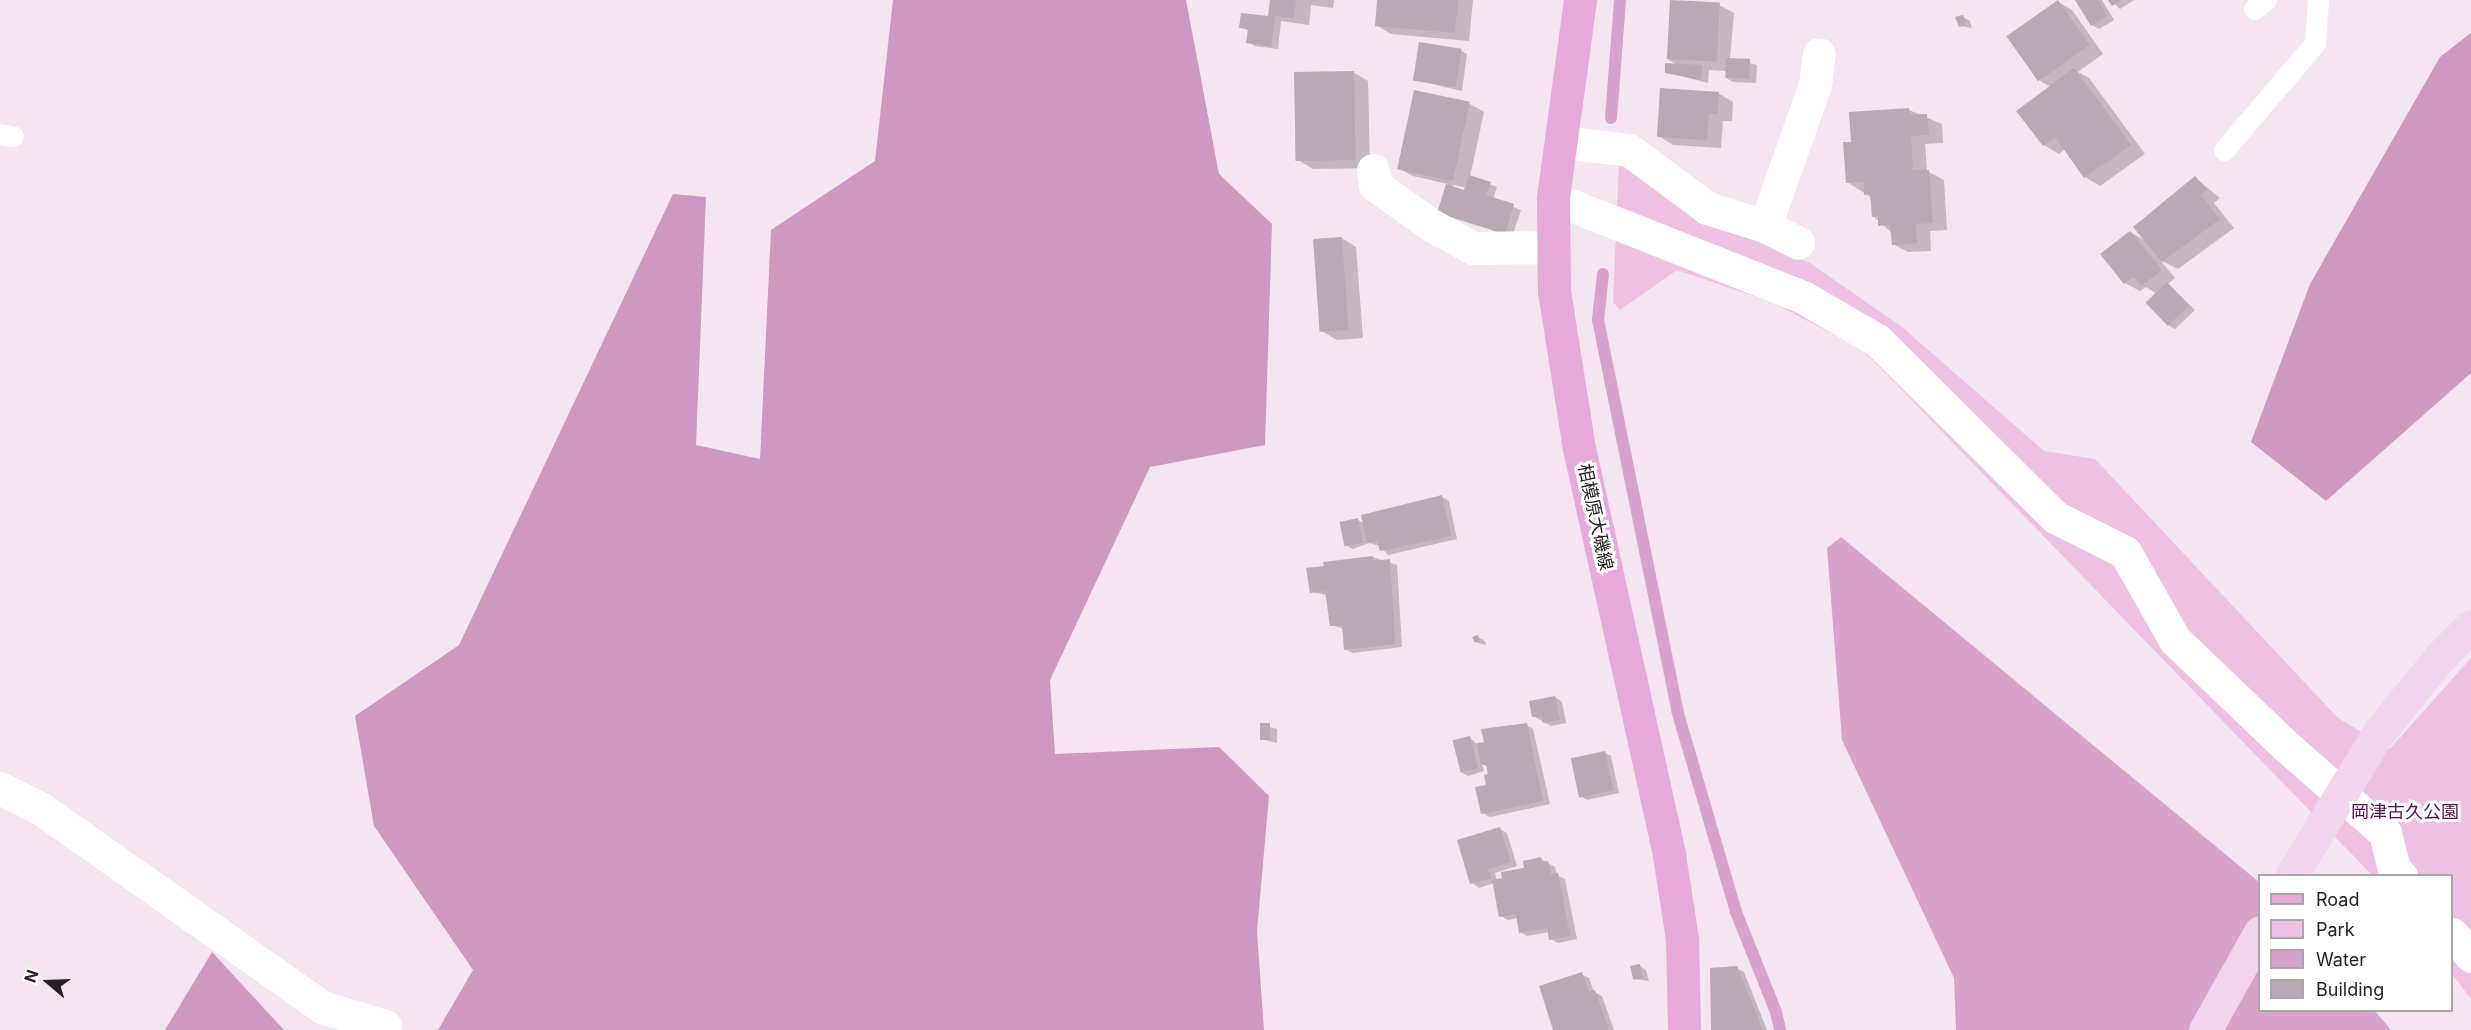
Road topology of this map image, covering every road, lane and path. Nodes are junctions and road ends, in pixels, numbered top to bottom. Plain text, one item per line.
1 (1580, 0) edge
2 (2318, 0) edge
3 (1823, 75) dead end
4 (1561, 142) junction
5 (2224, 150) dead end
6 (1373, 170) dead end
7 (1553, 198) junction
8 (1765, 226) junction
9 (1798, 243) dead end
10 (1553, 247) junction
11 (2471, 626) edge
12 (0, 788) edge
13 (2292, 874) edge
14 (2399, 874) edge
15 (2258, 934) edge
16 (2453, 936) edge
17 (2471, 956) edge
18 (385, 1026) dead end
19 (1684, 1030) edge
20 (2205, 1030) edge

1 - 4 main road, 相模原大磯線
2 - 5 lane
3 - 8 street
4 - 7 main road, 相模原大磯線
4 - 8 street
6 - 10 street
7 - 10 main road, 相模原大磯線
7 - 14 street
8 - 9 street
10 - 19 main road, 相模原大磯線
11 - 13 street
12 - 18 street
15 - 20 street
16 - 17 street

